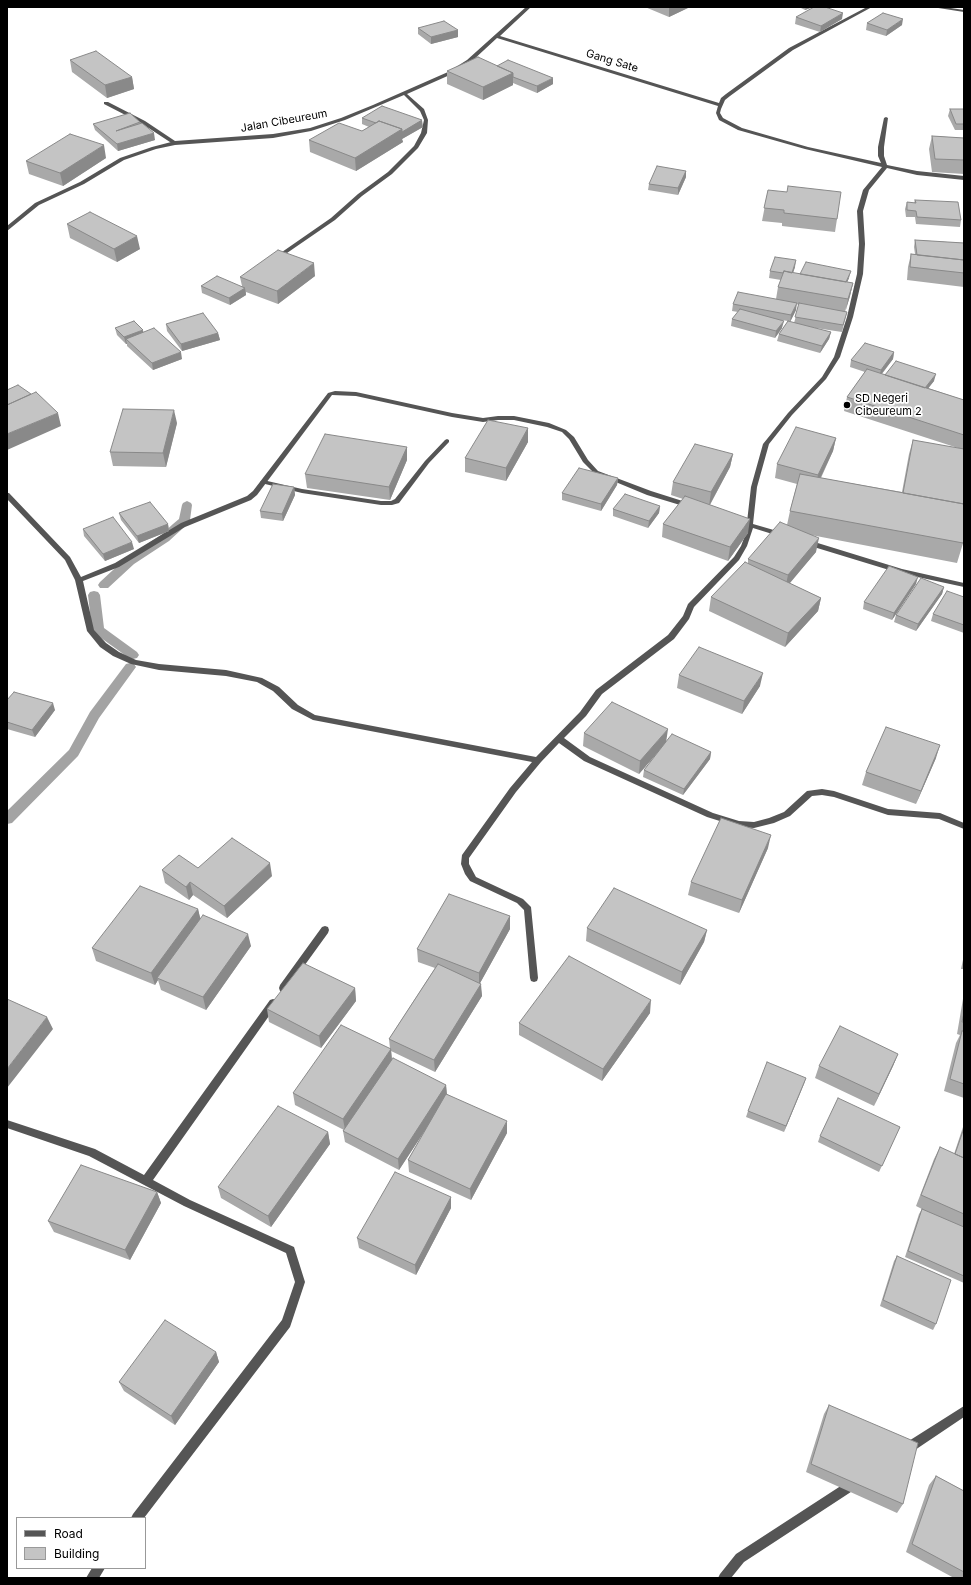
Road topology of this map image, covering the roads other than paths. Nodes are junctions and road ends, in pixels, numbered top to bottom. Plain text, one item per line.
1 (529, 7) edge
2 (870, 7) edge
3 (934, 7) edge
4 (964, 11) edge
5 (498, 37) junction
6 (404, 93) junction
7 (106, 103) edge
8 (720, 104) junction
9 (886, 118) dead end
10 (175, 143) junction
11 (885, 167) junction
12 (964, 178) edge
13 (7, 229) edge
14 (285, 252) edge
15 (447, 440) dead end
16 (263, 482) junction
17 (7, 495) edge
18 (700, 509) edge
19 (747, 524) junction
20 (79, 580) junction
21 (964, 585) edge
22 (559, 739) junction
23 (538, 760) junction
24 (964, 826) edge
25 (325, 930) dead end
26 (534, 978) dead end
27 (7, 1124) edge
28 (146, 1181) junction
29 (964, 1411) edge
30 (898, 1454) edge
31 (865, 1476) edge
32 (138, 1517) edge
33 (98, 1569) edge
34 (92, 1578) edge
35 (724, 1578) edge

1 - 5 street, Jalan Cibeureum
2 - 8 street
3 - 4 street
5 - 6 street, Jalan Cibeureum
5 - 8 street, Gang Sate
6 - 10 street, Jalan Cibeureum
6 - 14 street
7 - 10 street
8 - 11 street
9 - 11 street
10 - 13 street, Jalan Cibeureum
11 - 12 street
11 - 19 street
15 - 16 street
16 - 18 street
16 - 20 street
17 - 20 street
19 - 21 street
19 - 22 street
20 - 23 street
22 - 23 street
22 - 24 street
23 - 26 street
25 - 28 street
27 - 28 street
28 - 32 street
29 - 30 street
31 - 35 street
33 - 34 street

